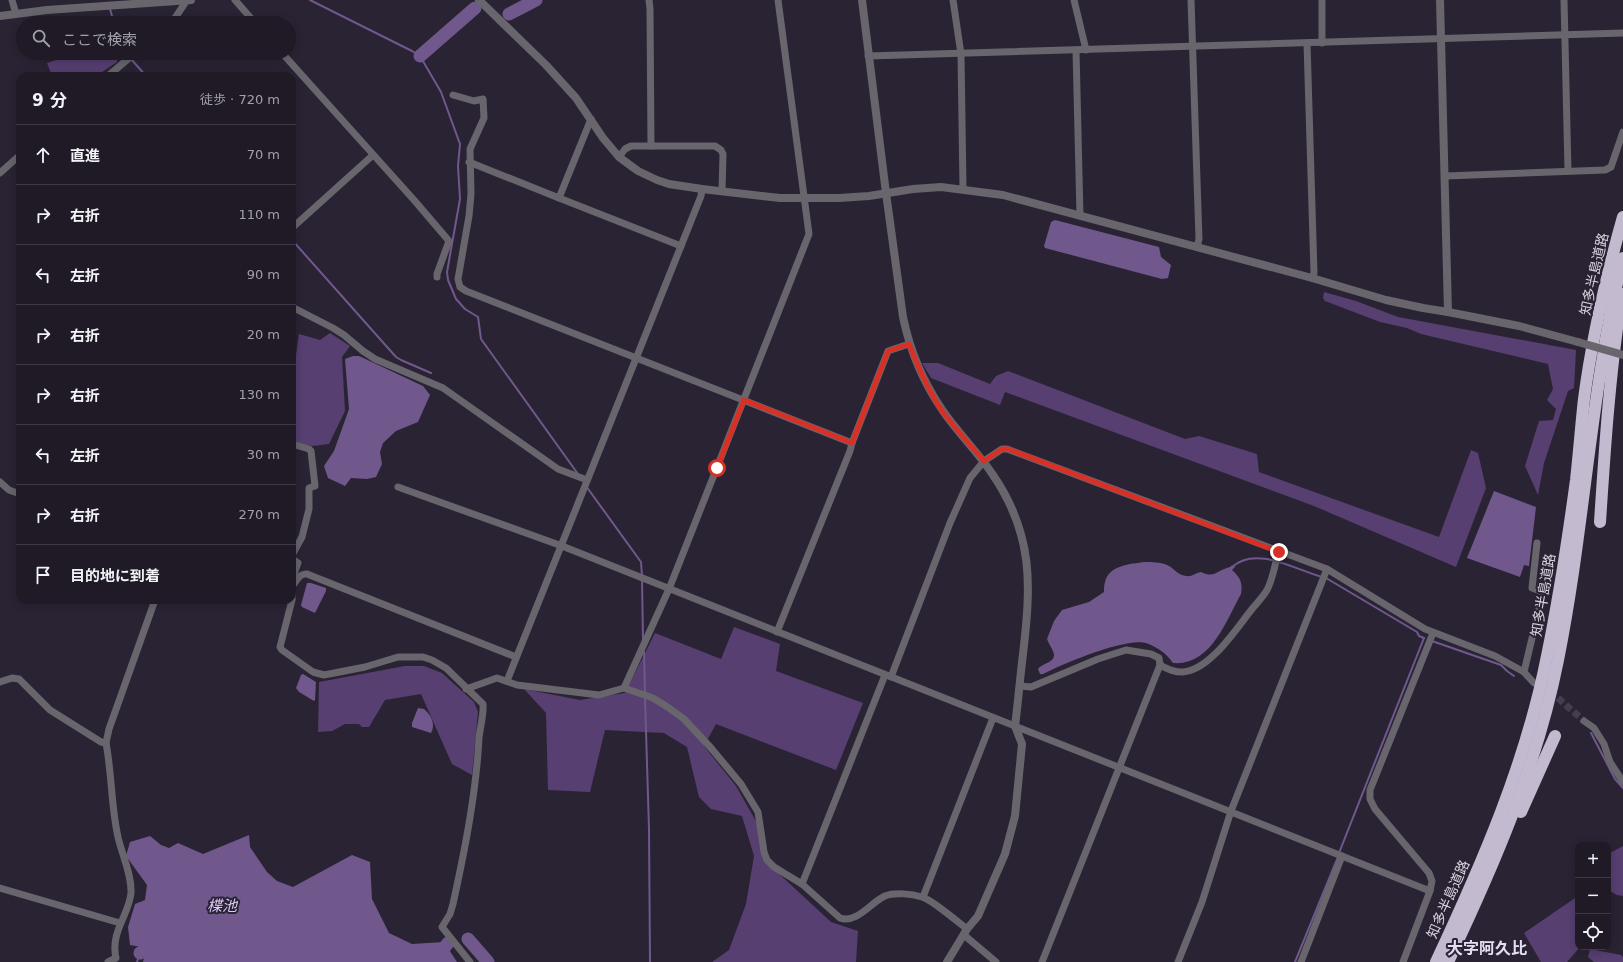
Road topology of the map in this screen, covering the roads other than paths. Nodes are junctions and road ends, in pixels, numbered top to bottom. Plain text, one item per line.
1 (12, 0) edge
2 (187, 0) edge
3 (190, 0) edge
4 (235, 0) edge
5 (479, 0) edge
6 (649, 0) edge
7 (778, 0) edge
8 (862, 0) edge
9 (953, 0) edge
10 (1074, 0) edge
11 (1191, 0) edge
12 (1322, 0) edge
13 (1440, 0) edge
14 (1564, 0) edge
15 (16, 14) junction
16 (0, 16) edge
17 (175, 16) edge
18 (249, 16) edge
19 (1623, 33) edge
20 (1564, 35) junction
21 (1441, 39) junction
22 (1307, 43) junction
23 (1322, 43) junction
24 (1192, 46) junction
25 (1076, 50) junction
26 (1086, 50) junction
27 (961, 54) junction
28 (868, 56) junction
29 (127, 60) edge
30 (288, 60) edge
31 (113, 72) edge
32 (453, 95) dead end
33 (591, 119) junction
34 (1623, 132) edge
35 (651, 146) junction
36 (373, 155) junction
37 (619, 156) junction
38 (16, 159) edge
39 (469, 162) junction
40 (1568, 171) junction
41 (0, 173) edge
42 (1445, 176) junction
43 (702, 189) junction
44 (963, 189) junction
45 (722, 191) junction
46 (886, 193) junction
47 (559, 198) junction
48 (805, 198) junction
49 (1080, 216) junction
50 (1623, 217) edge
51 (296, 224) edge
52 (681, 246) junction
53 (1197, 248) junction
54 (1623, 258) edge
55 (437, 277) dead end
56 (1312, 278) junction
57 (1623, 287) edge
58 (296, 310) edge
59 (1448, 312) junction
60 (909, 344) junction
61 (1623, 355) edge
62 (636, 357) junction
63 (744, 400) junction
64 (852, 443) junction
65 (296, 445) edge
66 (984, 461) junction
67 (587, 480) junction
68 (1, 486) edge
69 (398, 487) dead end
70 (16, 492) edge
71 (1600, 522) dead end
72 (1537, 542) dead end
73 (562, 546) junction
74 (296, 548) edge
75 (1279, 552) junction
76 (1327, 569) junction
77 (296, 580) edge
78 (669, 589) junction
79 (154, 604) edge
80 (291, 604) edge
81 (778, 632) junction
82 (1433, 633) junction
83 (516, 658) junction
84 (1160, 665) junction
85 (1524, 672) junction
86 (888, 676) junction
87 (507, 681) junction
88 (0, 682) edge
89 (1534, 683) dead end
90 (1020, 686) junction
91 (624, 688) junction
92 (466, 689) junction
93 (993, 718) junction
94 (1584, 721) tunnel mouth
95 (1014, 726) junction
96 (1555, 736) dead end
97 (106, 744) junction
98 (1119, 768) junction
99 (1623, 782) edge
100 (1231, 812) junction
101 (1342, 856) junction
102 (802, 884) junction
103 (0, 888) edge
104 (1482, 888) junction
105 (1430, 891) junction
106 (923, 897) junction
107 (120, 923) junction
108 (966, 932) junction
109 (108, 962) edge
110 (470, 962) edge
111 (947, 962) edge
112 (996, 962) edge
113 (1042, 962) edge
114 (1178, 962) edge
115 (1300, 962) edge
116 (1403, 962) edge
117 (1436, 962) edge
118 (1448, 962) edge

1 - 15 street
2 - 3 street
2 - 15 street
2 - 17 street
4 - 18 street
5 - 33 street
6 - 35 street
7 - 48 street
8 - 28 street
9 - 27 street
10 - 26 street
11 - 24 street
12 - 23 street
13 - 21 street
14 - 20 street
15 - 16 street
19 - 20 street
20 - 21 street
20 - 40 street
21 - 23 street
21 - 42 street
22 - 23 street
22 - 24 street
22 - 56 street
24 - 26 street
24 - 53 street
25 - 26 street
25 - 27 street
25 - 49 street
27 - 28 street
27 - 44 street
28 - 46 street
29 - 31 street
30 - 36 street
32 - 39 street
33 - 37 street
33 - 47 street
34 - 40 street
35 - 37 street
35 - 45 street
36 - 51 street
36 - 55 street
37 - 43 street
38 - 41 street
39 - 47 street
39 - 62 street
40 - 42 street
42 - 59 street
43 - 45 street
43 - 52 street
44 - 46 street
44 - 49 street
45 - 48 street
46 - 48 street
46 - 60 street
47 - 52 street
48 - 63 street
49 - 53 street
50 - 117 highway, 知多半島道路
52 - 62 street
53 - 56 street
54 - 104 highway, 知多半島道路
56 - 59 street
57 - 71 highway
58 - 67 street
59 - 61 street, bridge
60 - 64 street
60 - 66 street
62 - 63 street
62 - 67 street
63 - 64 street
63 - 78 street
64 - 81 street
65 - 74 street
66 - 75 street
66 - 86 street
66 - 90 street
67 - 73 street
68 - 70 street
69 - 73 street
72 - 85 street
73 - 78 street
73 - 83 street
75 - 76 street
75 - 84 street
76 - 82 street
76 - 100 street
77 - 83 street
78 - 81 street
78 - 91 street
79 - 97 street
80 - 92 street
81 - 86 street
82 - 85 street
82 - 105 street
83 - 87 street
84 - 90 street
84 - 98 street
85 - 89 street
86 - 93 street
86 - 102 street
87 - 91 street
87 - 92 street
88 - 97 street
90 - 95 street
91 - 102 street
92 - 110 street
93 - 95 street
93 - 106 street
94 - 99 street
95 - 98 street
95 - 108 street
96 - 104 highway
97 - 107 street
98 - 100 street
98 - 113 street
100 - 101 street
100 - 114 street
101 - 105 street
101 - 115 street
102 - 106 street
103 - 107 street
104 - 118 highway, 知多半島道路
105 - 116 street
106 - 108 street
107 - 109 street
108 - 111 street
108 - 112 street

